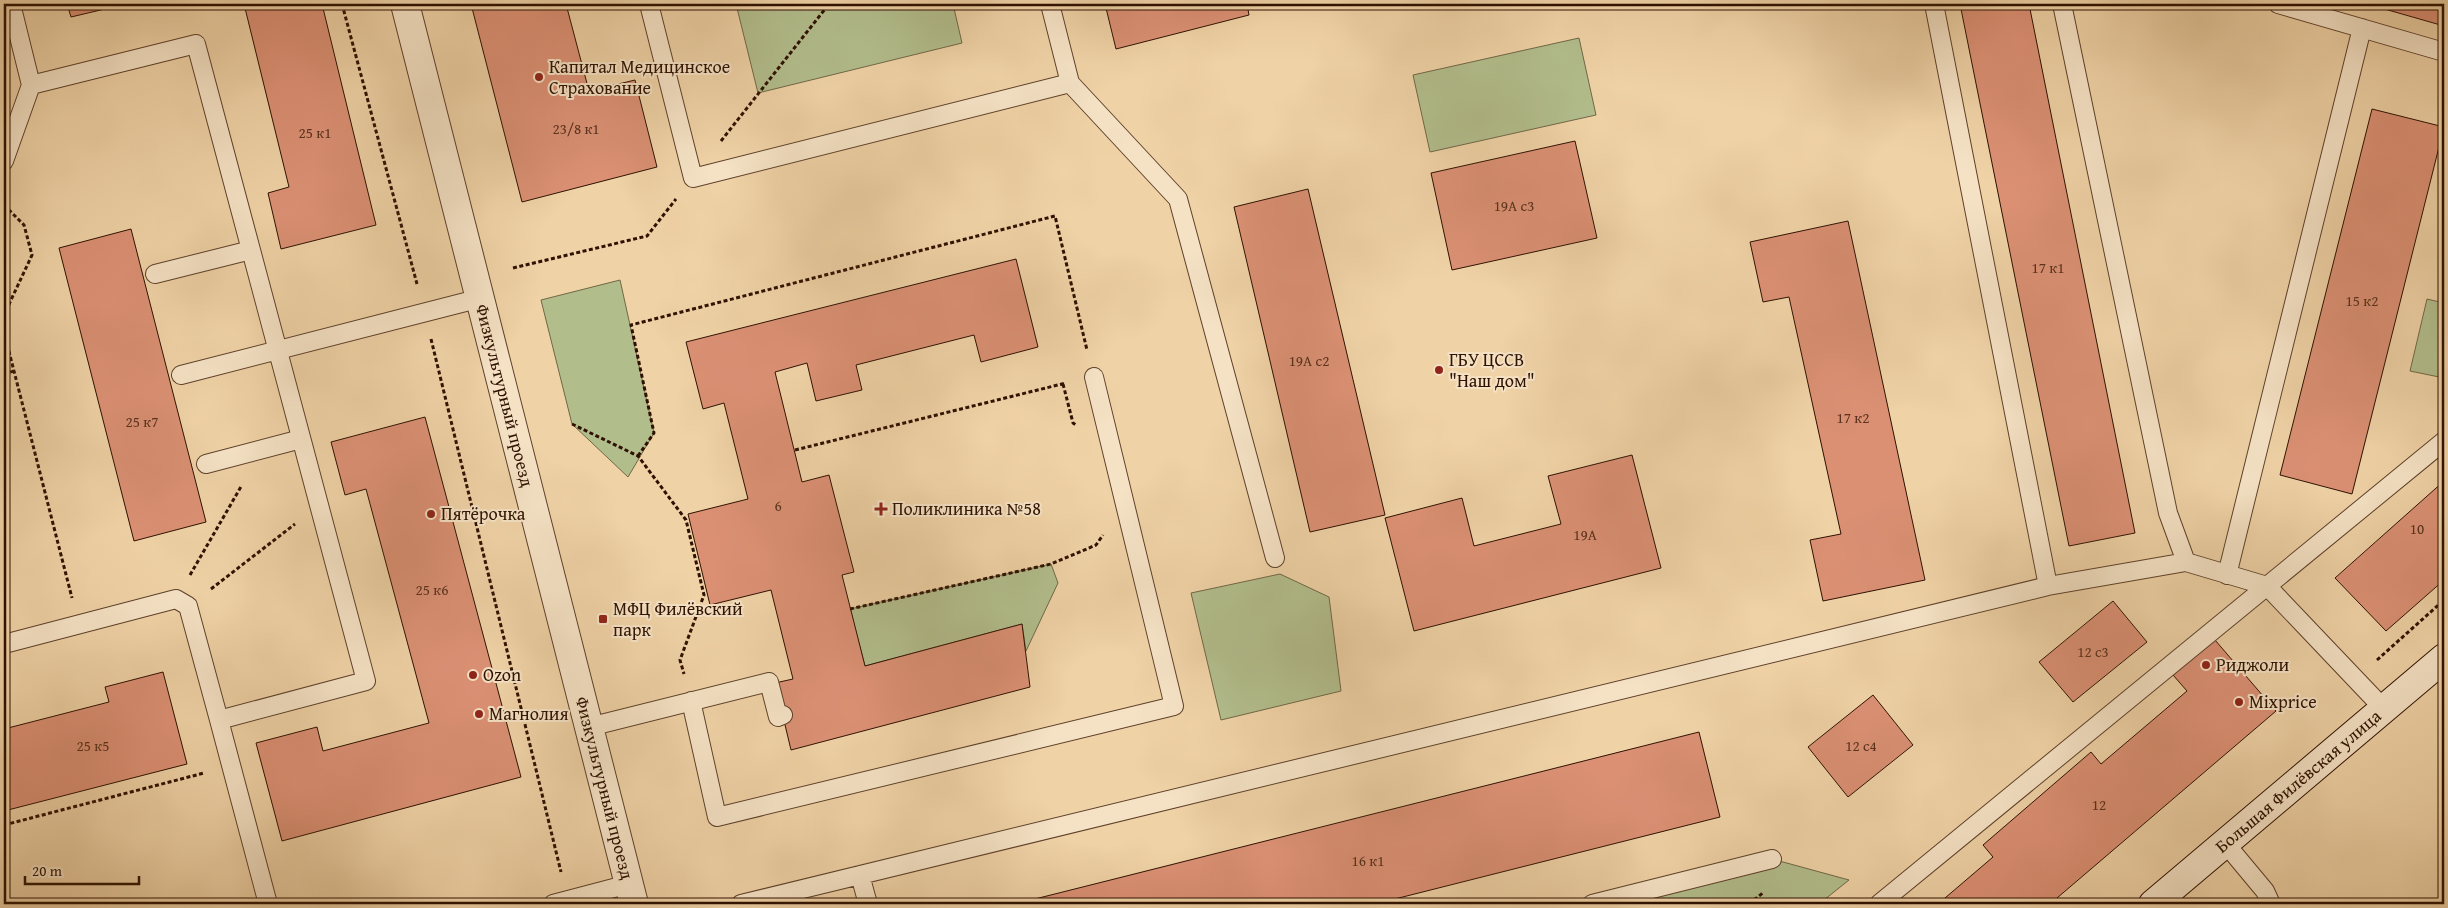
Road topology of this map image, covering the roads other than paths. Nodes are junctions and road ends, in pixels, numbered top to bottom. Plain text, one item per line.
1 (11, 4) edge
2 (405, 4) edge
3 (649, 4) edge
4 (1050, 4) edge
5 (1934, 4) edge
6 (2062, 4) edge
7 (2278, 4) edge
8 (2362, 28) junction
9 (2444, 52) edge
10 (1070, 83) junction
11 (30, 85) junction
12 (4, 161) edge
13 (251, 250) junction
14 (156, 274) dead end
15 (481, 298) junction
16 (278, 350) junction
17 (181, 375) dead end
18 (1094, 377) road end
19 (301, 440) junction
20 (2444, 441) edge
21 (206, 464) dead end
22 (1275, 558) dead end
23 (2186, 562) junction
24 (2227, 575) junction
25 (2048, 586) junction
26 (2267, 586) junction
27 (4, 644) edge
28 (2444, 658) edge
29 (691, 701) junction
30 (2384, 709) junction
31 (782, 715) dead end
32 (219, 720) junction
33 (589, 727) junction
34 (2225, 843) junction
35 (1772, 858) dead end
36 (860, 876) junction
37 (632, 894) edge
38 (560, 902) edge
39 (268, 904) edge
40 (741, 904) edge
41 (868, 904) edge
42 (1592, 904) edge
43 (1879, 904) edge
44 (2153, 904) edge
45 (2271, 904) edge

1 - 11 lane
2 - 15 street, Физкультурный проезд
3 - 10 lane
4 - 10 lane
5 - 25 lane
6 - 23 lane
7 - 8 lane
8 - 9 lane
8 - 24 lane
10 - 22 lane
11 - 12 lane
11 - 13 lane
13 - 14 lane
13 - 16 lane
15 - 16 lane
15 - 33 street, Физкультурный проезд
16 - 17 lane
16 - 19 lane
18 - 29 lane
19 - 21 lane
19 - 32 lane
20 - 26 lane
23 - 24 lane
23 - 25 lane
24 - 26 lane
25 - 36 lane
26 - 30 lane
26 - 43 lane
27 - 32 lane
28 - 30 street, Большая Филёвская улица
29 - 31 lane
29 - 33 lane
30 - 34 street, Большая Филёвская улица
32 - 39 lane
33 - 37 street, Физкультурный проезд
34 - 44 street, Большая Филёвская улица
34 - 45 lane
35 - 42 lane
36 - 40 lane
36 - 41 lane
37 - 38 lane

